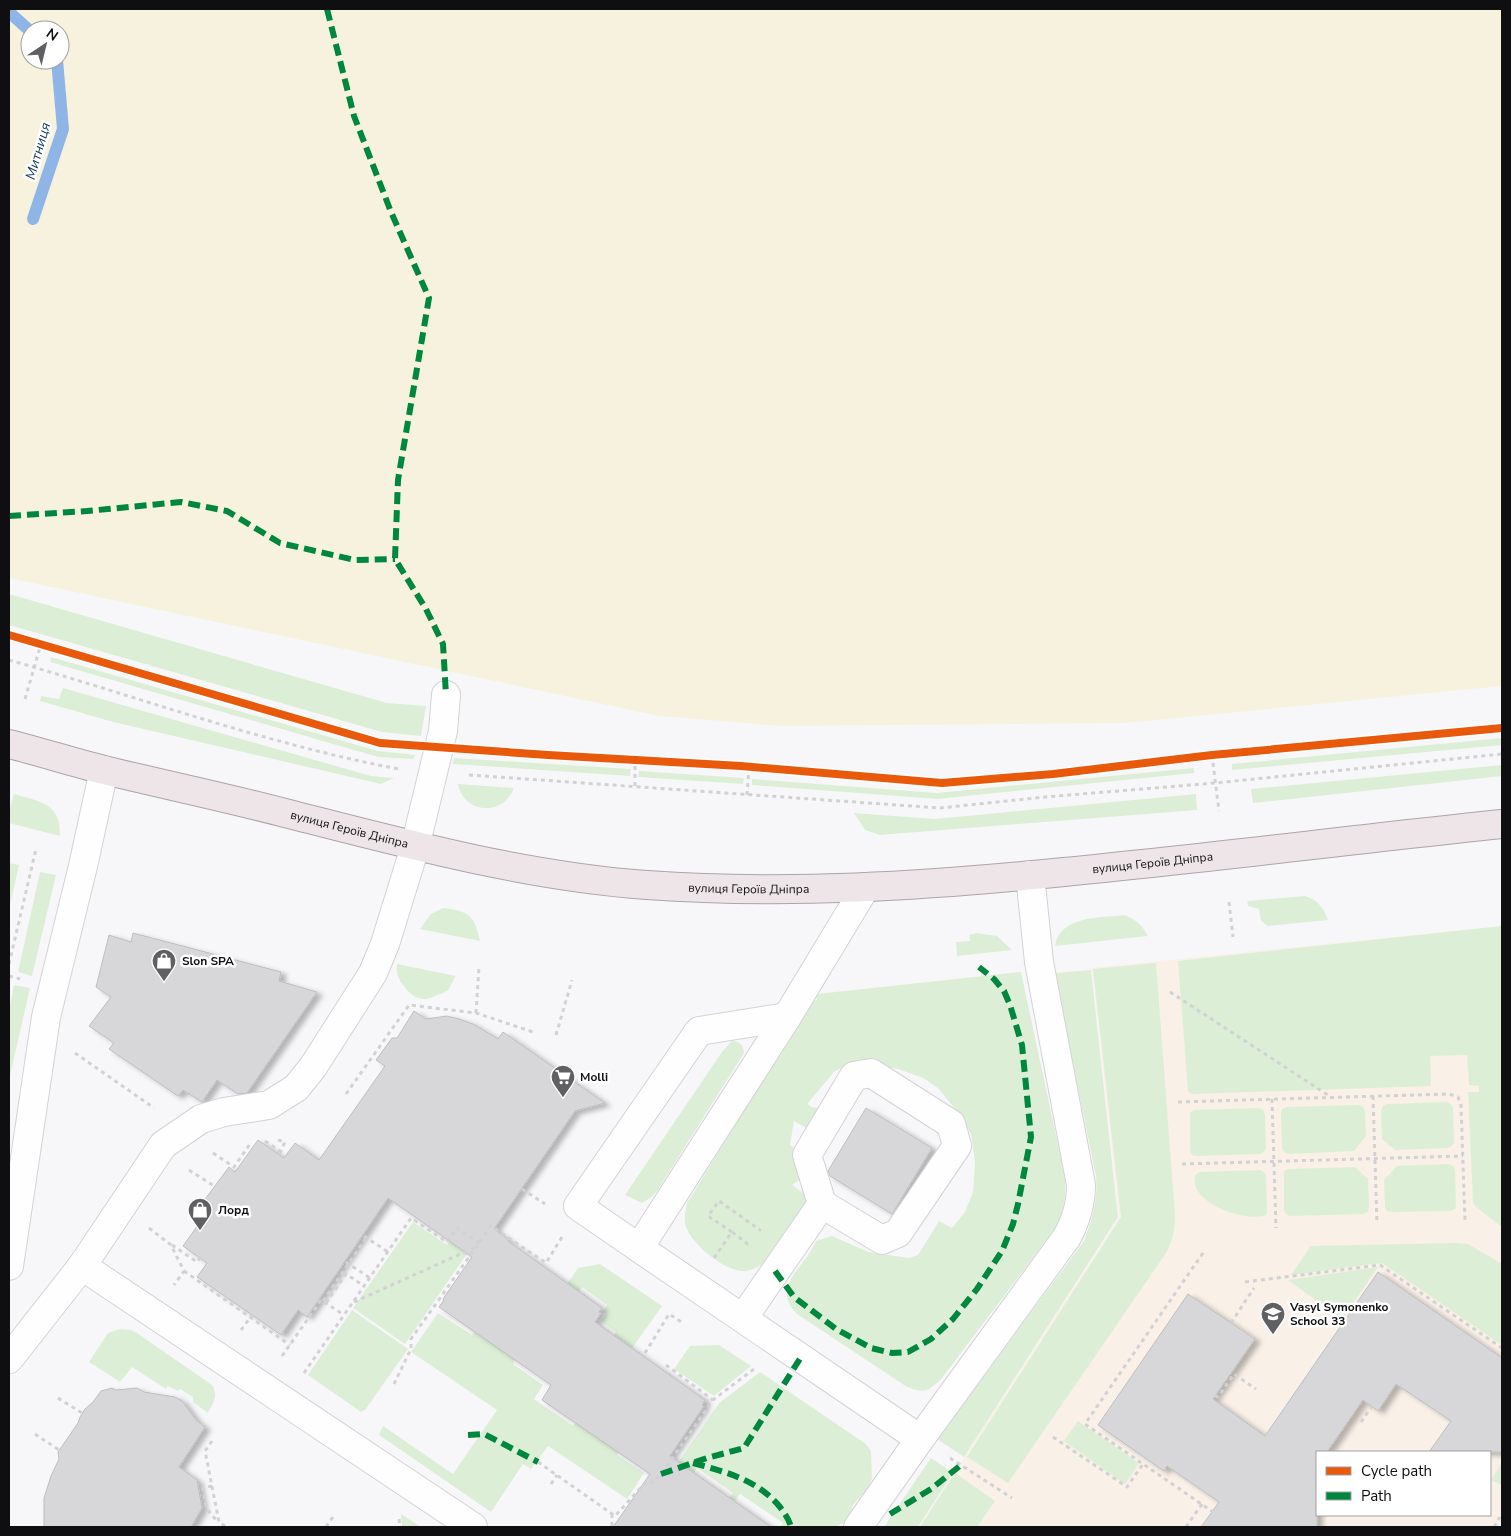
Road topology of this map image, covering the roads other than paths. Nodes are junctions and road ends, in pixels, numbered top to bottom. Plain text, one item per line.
1 (446, 695) dead end
2 (9, 744) edge
3 (104, 770) junction
4 (1502, 824) edge
5 (415, 847) junction
6 (1030, 876) junction
7 (865, 888) junction
8 (788, 1017) junction
9 (822, 1204) junction
10 (639, 1248) junction
11 (9, 1266) edge
12 (82, 1266) junction
13 (743, 1318) junction
14 (9, 1359) edge
15 (920, 1439) junction
16 (472, 1527) edge
17 (858, 1527) edge

1 - 5 lane
2 - 3 main road, вулиця Героїв Дніпра
3 - 5 main road, вулиця Героїв Дніпра
3 - 11 lane
4 - 6 main road, вулиця Героїв Дніпра
5 - 7 main road, вулиця Героїв Дніпра
5 - 12 lane
6 - 7 main road, вулиця Героїв Дніпра
6 - 15 lane
7 - 8 lane
8 - 10 lane
8 - 10 lane
9 - 9 lane
9 - 13 lane
10 - 13 lane
12 - 14 lane
12 - 16 lane
13 - 15 lane
15 - 17 lane

